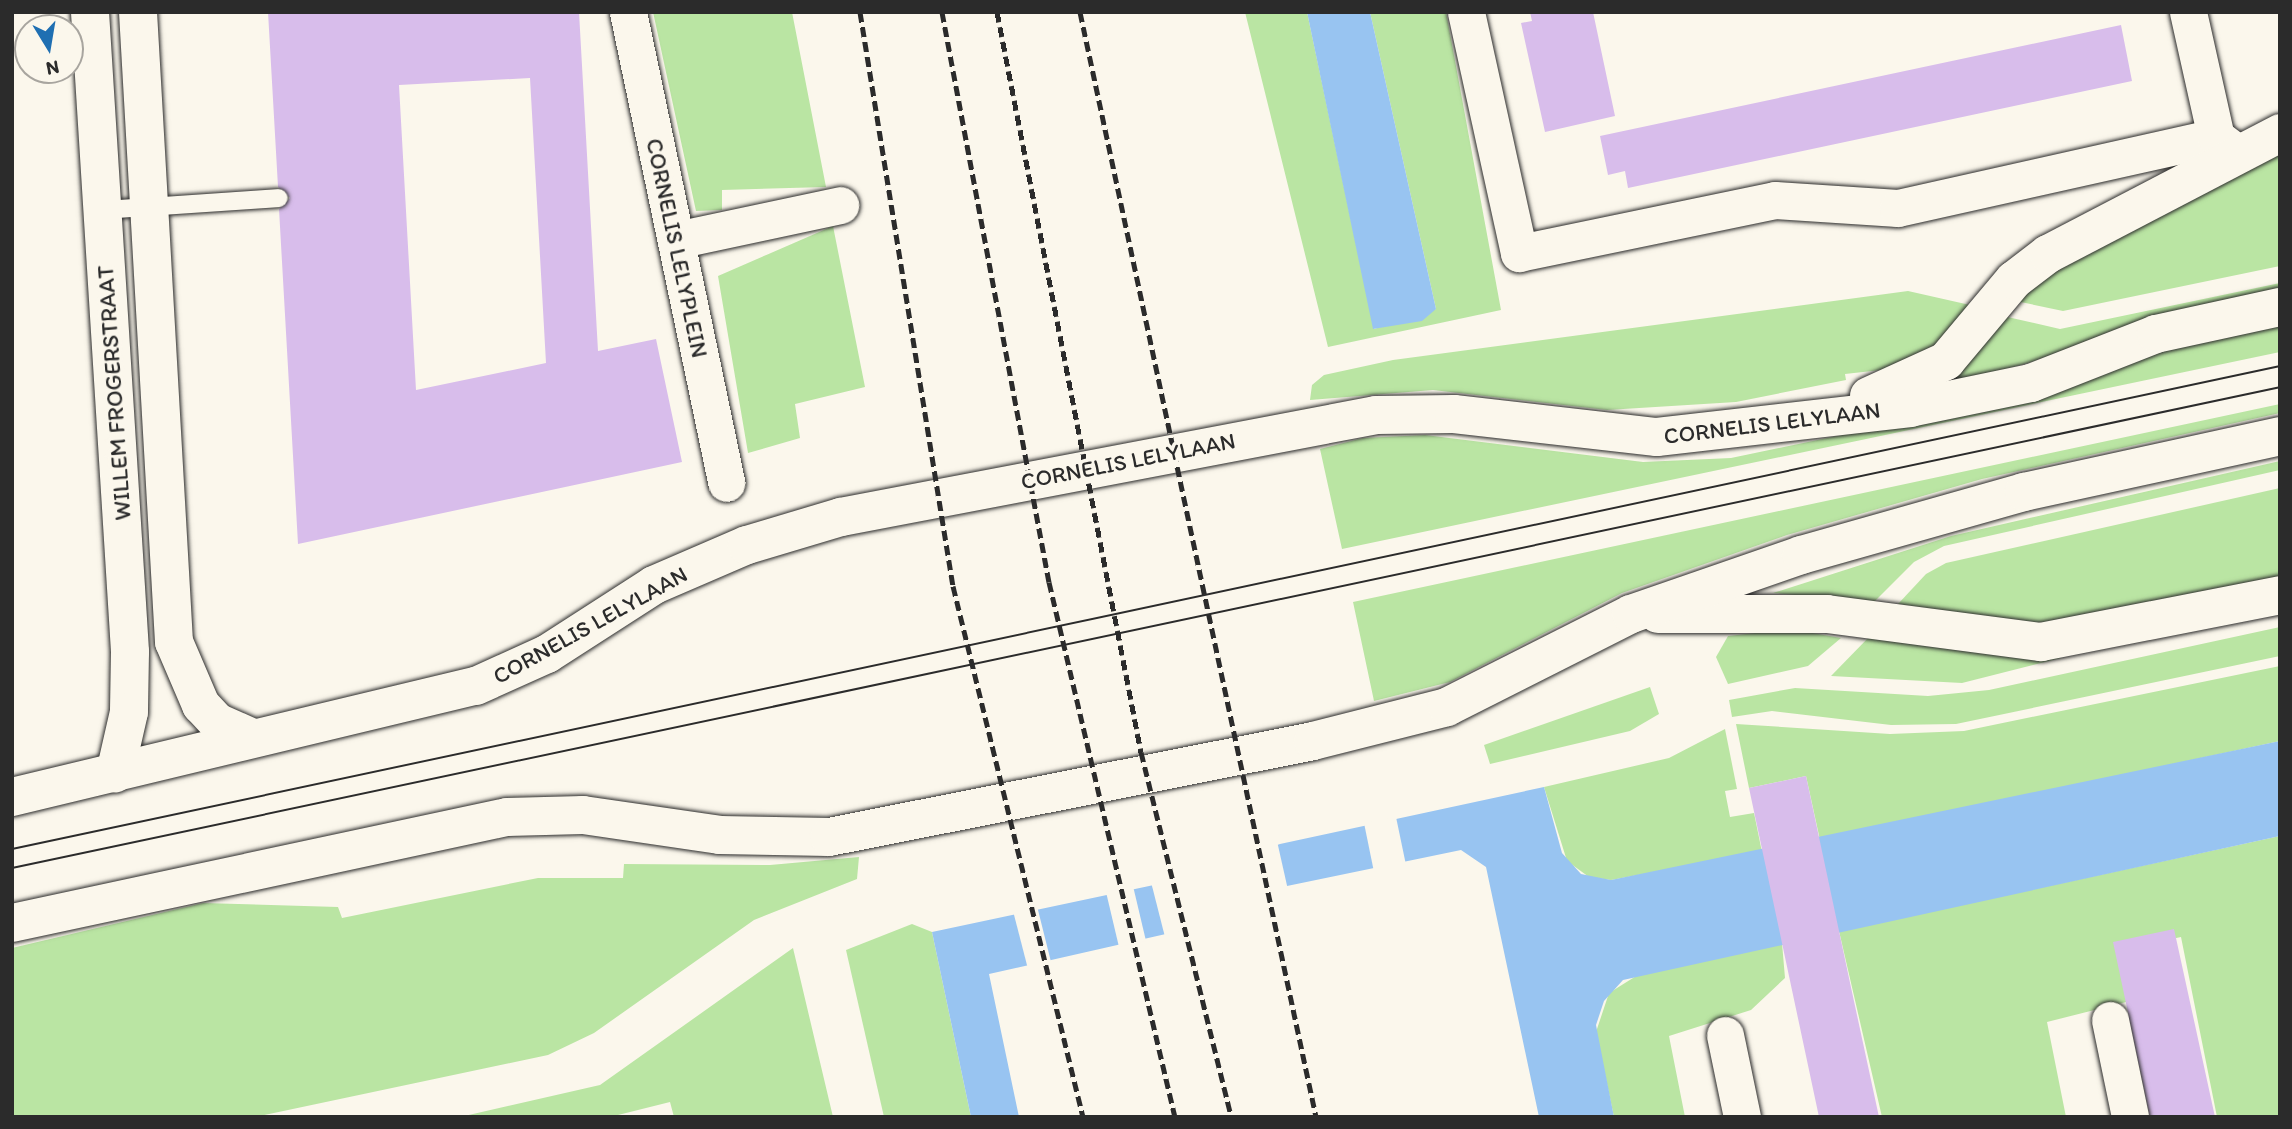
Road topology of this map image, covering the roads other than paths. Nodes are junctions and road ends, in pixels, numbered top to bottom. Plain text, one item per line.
1 (90, 12) edge
2 (138, 12) edge
3 (628, 12) edge
4 (1466, 12) edge
5 (2188, 12) edge
6 (2280, 133) edge
7 (2228, 146) junction
8 (279, 198) dead end
9 (840, 205) dead end
10 (148, 208) junction
11 (103, 210) junction
12 (676, 240) junction
13 (2280, 307) edge
14 (1805, 419) junction
15 (2280, 436) edge
16 (726, 484) dead end
17 (2280, 595) edge
18 (1631, 614) junction
19 (251, 737) junction
20 (115, 773) junction
21 (12, 797) edge
22 (12, 923) edge
23 (2110, 1020) dead end
24 (1725, 1035) dead end
25 (1742, 1117) edge
26 (2130, 1117) edge

1 - 11 main road, WILLEM FROGERSTRAAT
2 - 10 main road, WILLEM FROGERSTRAAT
3 - 12 street, CORNELIS LELYPLEIN
4 - 7 street
5 - 7 street
6 - 7 main road
7 - 14 main road
8 - 10 lane
9 - 12 street
10 - 11 lane
10 - 19 main road, WILLEM FROGERSTRAAT
11 - 20 main road, WILLEM FROGERSTRAAT
12 - 16 street, CORNELIS LELYPLEIN
13 - 14 main road, CORNELIS LELYLAAN
14 - 19 main road, CORNELIS LELYLAAN
15 - 18 main road
17 - 18 main road
18 - 22 main road
19 - 20 main road, CORNELIS LELYLAAN
20 - 21 main road, CORNELIS LELYLAAN
23 - 26 street
24 - 25 street

